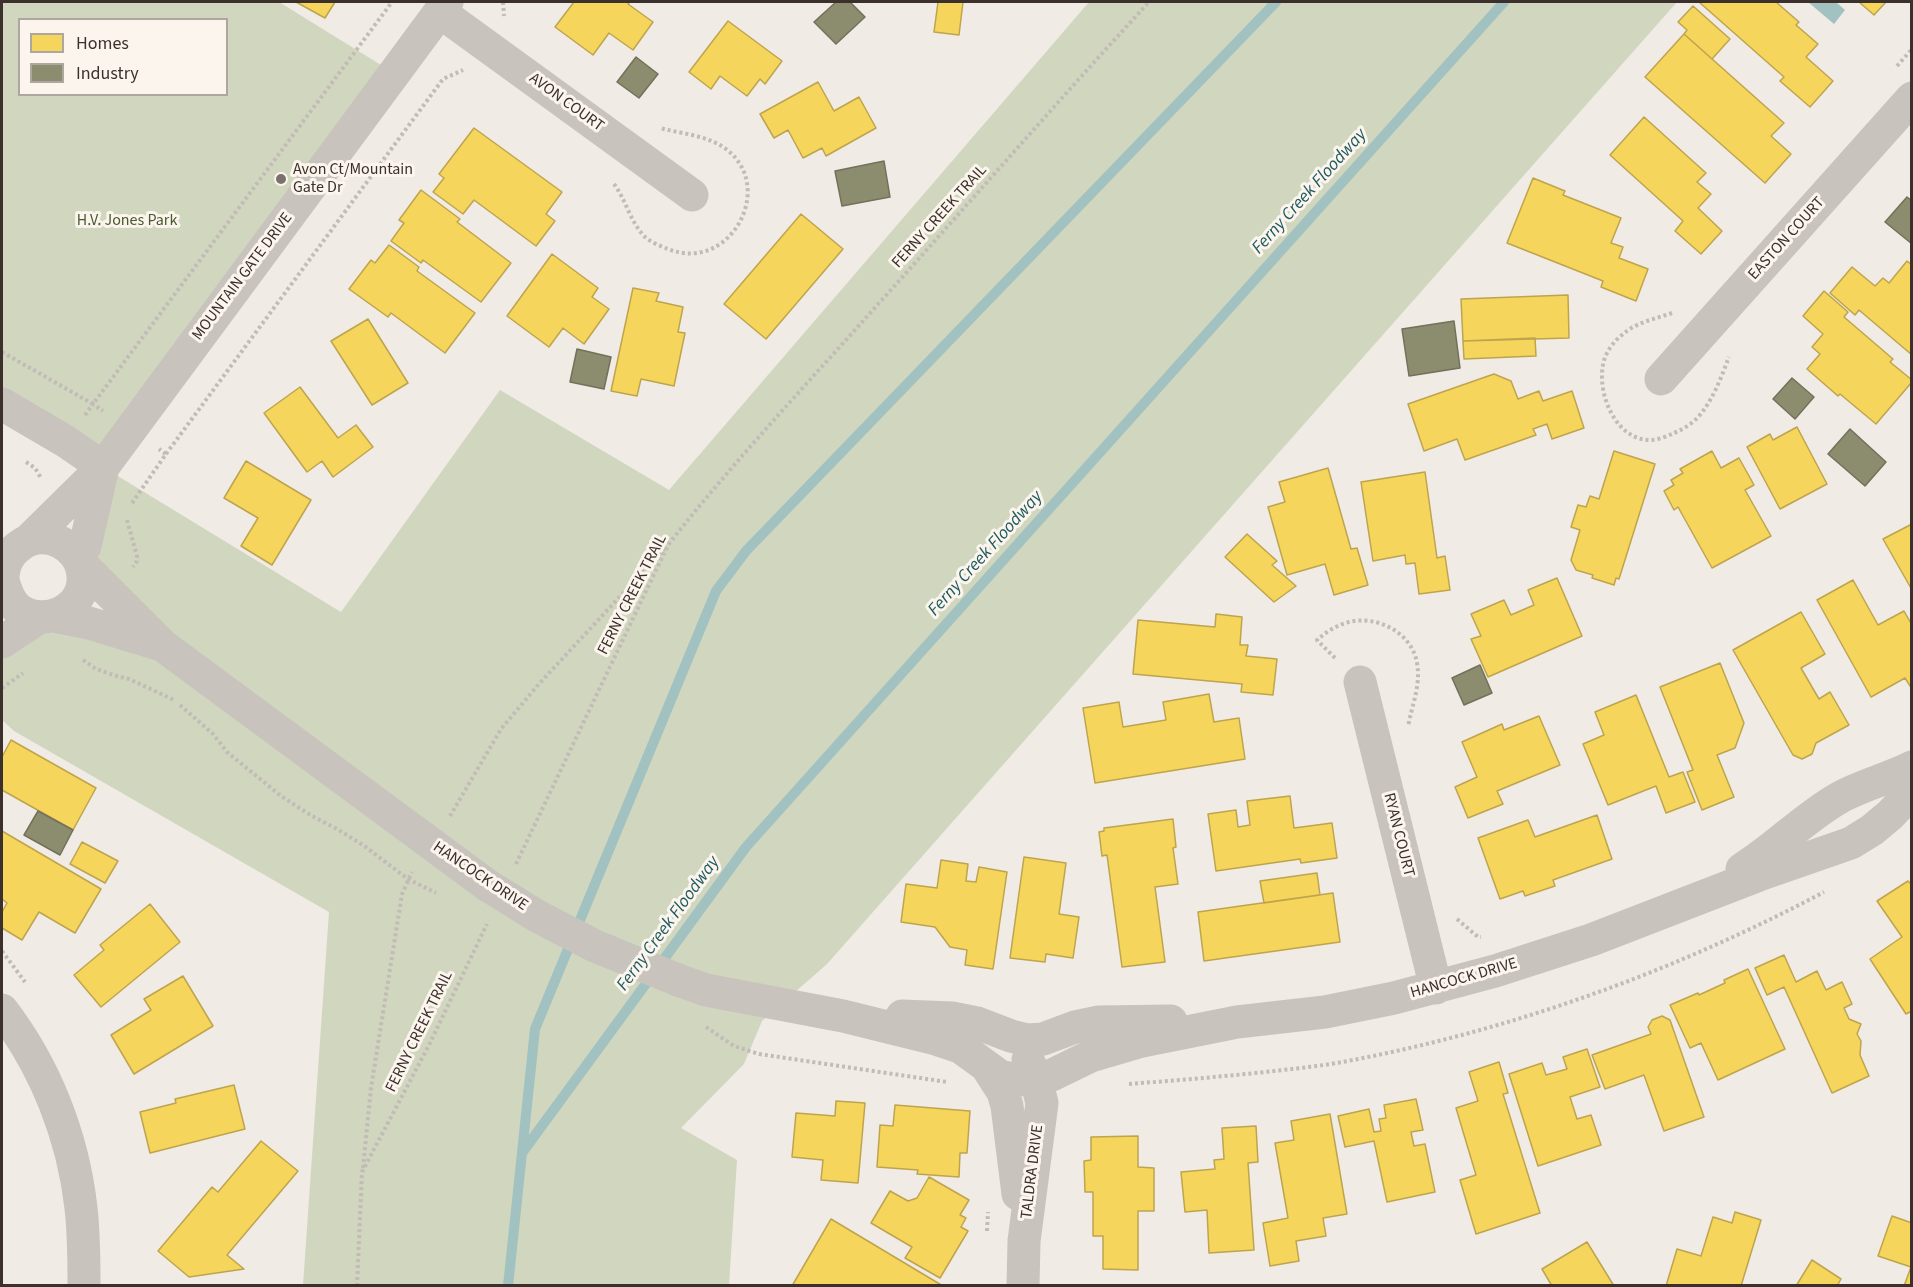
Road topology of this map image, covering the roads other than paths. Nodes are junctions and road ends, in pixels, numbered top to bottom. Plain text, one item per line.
1 (444, 7) edge
2 (1911, 98) edge
3 (692, 195) dead end
4 (1661, 379) dead end
5 (2, 404) edge
6 (103, 467) junction
7 (29, 540) junction
8 (79, 561) junction
9 (3, 586) edge
10 (47, 617) junction
11 (2, 642) edge
12 (162, 645) junction
13 (1360, 682) road end
14 (1911, 767) edge
15 (1911, 792) edge
16 (1683, 903) junction
17 (1436, 988) junction
18 (2, 1010) edge
19 (843, 1016) junction
20 (1027, 1075) junction
21 (84, 1286) edge
22 (1023, 1286) edge

1 - 3 street, AVON COURT
1 - 6 street, MOUNTAIN GATE DRIVE
2 - 4 street, EASTON COURT
5 - 6 street
6 - 7 street, MOUNTAIN GATE DRIVE
6 - 8 street, MOUNTAIN GATE DRIVE
7 - 8 street
7 - 9 street
8 - 10 street
8 - 12 street, HANCOCK DRIVE
9 - 10 street
10 - 11 street
10 - 12 street, HANCOCK DRIVE
12 - 19 street, HANCOCK DRIVE, bridge
13 - 17 street, RYAN COURT
14 - 16 street, HANCOCK DRIVE
15 - 16 street, HANCOCK DRIVE
16 - 17 street, HANCOCK DRIVE
17 - 20 street, HANCOCK DRIVE
18 - 21 street
19 - 20 street, HANCOCK DRIVE
19 - 20 street, HANCOCK DRIVE
20 - 22 street, TALDRA DRIVE

